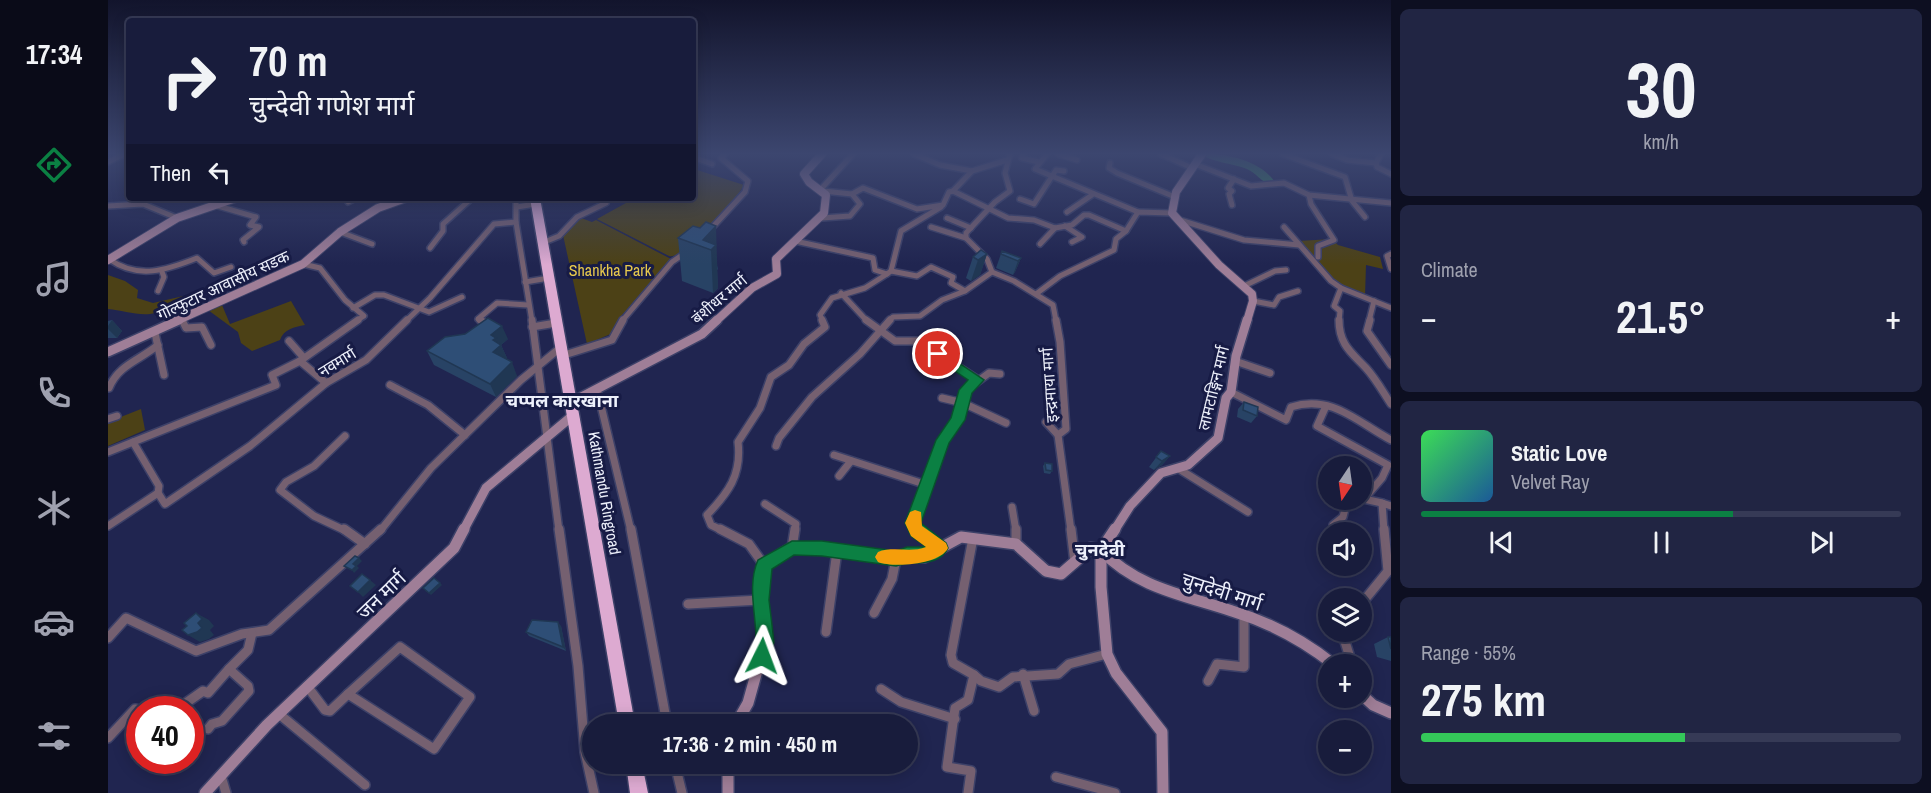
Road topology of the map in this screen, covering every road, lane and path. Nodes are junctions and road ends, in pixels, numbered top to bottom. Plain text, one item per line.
1 (745, 191) edge
2 (823, 191) edge
3 (830, 191) edge
4 (857, 191) edge
5 (871, 191) edge
6 (951, 191) edge
7 (955, 191) edge
8 (1010, 191) edge
9 (1042, 191) edge
10 (1087, 191) edge
11 (1161, 191) edge
12 (1178, 191) edge
13 (1232, 191) edge
14 (1301, 191) edge
15 (1349, 191) edge
16 (852, 194) junction
17 (1092, 195) junction
18 (1309, 195) junction
19 (1175, 197) junction
20 (1020, 199) dead end
21 (147, 201) edge
22 (229, 201) edge
23 (398, 201) edge
24 (469, 201) edge
25 (516, 201) edge
26 (535, 201) edge
27 (1352, 201) junction
28 (606, 203) dead end
29 (1391, 203) edge
30 (143, 204) junction
31 (943, 205) junction
32 (1232, 205) dead end
33 (108, 206) edge
34 (218, 206) junction
35 (517, 207) junction
36 (988, 209) junction
37 (1067, 212) dead end
38 (1138, 212) junction
39 (1172, 213) junction
40 (1365, 217) dead end
41 (177, 218) junction
42 (822, 218) junction
43 (947, 218) dead end
44 (1180, 220) junction
45 (516, 222) junction
46 (1065, 226) junction
47 (1284, 227) dead end
48 (931, 228) dead end
49 (971, 228) junction
50 (1056, 228) junction
51 (1126, 231) junction
52 (340, 232) junction
53 (966, 238) junction
54 (700, 240) edge
55 (795, 241) junction
56 (244, 242) dead end
57 (542, 243) junction
58 (1072, 243) dead end
59 (372, 244) dead end
60 (1040, 244) dead end
61 (1299, 245) junction
62 (430, 248) dead end
63 (693, 248) edge
64 (1391, 254) edge
65 (1318, 257) dead end
66 (109, 259) edge
67 (303, 264) junction
68 (231, 267) dead end
69 (1391, 269) edge
70 (1286, 270) dead end
71 (162, 272) junction
72 (992, 272) junction
73 (889, 273) junction
74 (549, 278) junction
75 (525, 282) junction
76 (1244, 286) junction
77 (1341, 288) junction
78 (158, 291) dead end
79 (965, 291) junction
80 (1298, 291) dead end
81 (841, 293) junction
82 (1036, 294) junction
83 (462, 297) dead end
84 (1253, 301) junction
85 (1374, 302) junction
86 (528, 305) junction
87 (353, 308) junction
88 (1391, 308) edge
89 (418, 310) junction
90 (182, 320) junction
91 (556, 323) junction
92 (532, 327) junction
93 (487, 330) edge
94 (877, 332) junction
95 (155, 333) junction
96 (289, 341) dead end
97 (158, 345) junction
98 (211, 345) dead end
99 (108, 352) edge
100 (561, 352) junction
101 (302, 360) junction
102 (1235, 361) junction
103 (539, 365) junction
104 (1391, 365) edge
105 (1000, 374) dead end
106 (1270, 374) dead end
107 (164, 375) dead end
108 (978, 380) junction
109 (326, 383) junction
110 (390, 386) dead end
111 (109, 388) edge
112 (597, 389) junction
113 (1231, 392) junction
114 (942, 398) dead end
115 (963, 403) junction
116 (1391, 404) edge
117 (1326, 406) junction
118 (571, 410) junction
119 (117, 416) dead end
120 (108, 420) edge
121 (1046, 422) dead end
122 (1006, 423) dead end
123 (465, 435) junction
124 (1059, 435) junction
125 (345, 436) dead end
126 (547, 439) junction
127 (1391, 440) edge
128 (132, 442) junction
129 (776, 446) dead end
130 (108, 452) edge
131 (834, 454) dead end
132 (850, 461) junction
133 (1389, 463) edge
134 (1179, 469) junction
135 (839, 476) dead end
136 (927, 485) junction
137 (1372, 488) edge
138 (158, 493) junction
139 (1372, 501) edge
140 (1382, 503) junction
141 (765, 504) dead end
142 (1391, 506) edge
143 (1012, 507) dead end
144 (1345, 510) edge
145 (1248, 512) dead end
146 (1337, 522) edge
147 (108, 526) edge
148 (973, 538) junction
149 (365, 544) junction
150 (1016, 544) junction
151 (792, 548) junction
152 (940, 548) junction
153 (1101, 550) junction
154 (837, 551) junction
155 (896, 559) junction
156 (1075, 564) junction
157 (764, 565) junction
158 (1372, 591) edge
159 (760, 600) junction
160 (688, 604) dead end
161 (874, 613) dead end
162 (1244, 616) junction
163 (826, 632) dead end
164 (252, 633) junction
165 (108, 638) edge
166 (1107, 654) junction
167 (1318, 656) edge
168 (229, 669) junction
169 (1023, 674) junction
170 (974, 675) junction
171 (1208, 681) dead end
172 (307, 686) junction
173 (881, 689) dead end
174 (348, 694) junction
175 (196, 696) edge
176 (1372, 704) edge
177 (1034, 711) dead end
178 (1391, 713) edge
179 (279, 714) junction
180 (625, 714) edge
181 (665, 714) edge
182 (742, 714) edge
183 (126, 719) edge
184 (955, 719) junction
185 (208, 729) dead end
186 (108, 738) edge
187 (636, 774) edge
188 (677, 774) edge
189 (728, 774) edge
190 (221, 776) junction
191 (1056, 777) dead end
192 (365, 785) dead end
193 (205, 793) edge
194 (226, 793) edge
195 (594, 793) edge
196 (639, 793) edge
197 (682, 793) edge
198 (728, 793) edge
199 (968, 793) edge
200 (1115, 793) edge
201 (1163, 793) edge

1 - 54 street
2 - 42 street
3 - 16 street
4 - 16 street
5 - 31 street
6 - 31 street
7 - 36 street
8 - 36 street
9 - 20 street
10 - 17 street
11 - 19 street
12 - 19 street
13 - 32 street
14 - 18 street
15 - 27 street
16 - 42 street
17 - 37 street
17 - 38 street
18 - 27 street
18 - 65 street
19 - 39 street
21 - 30 street
22 - 34 street
23 - 52 street, गोल्फुटार आवासीय सडक
24 - 62 street
25 - 35 street
26 - 35 street
26 - 57 highway, Kathmandu Ringroad
27 - 29 street
27 - 40 street
28 - 57 street
30 - 33 street
30 - 41 street
31 - 73 street
34 - 41 street
34 - 56 street
35 - 45 street
36 - 49 street
36 - 50 street
38 - 39 street
38 - 51 street
39 - 44 street
41 - 66 street
42 - 55 street, बंशीधर मार्ग
43 - 49 street
44 - 61 street
44 - 76 street
45 - 75 street
45 - 89 street, नवमार्ग
46 - 50 street
46 - 51 street
46 - 58 street
47 - 61 street
48 - 53 street
49 - 53 street
50 - 60 street
51 - 82 street
52 - 59 street
52 - 67 street, गोल्फुटार आवासीय सडक
53 - 72 street
55 - 73 street
55 - 112 street, बंशीधर मार्ग
57 - 74 highway, Kathmandu Ringroad
61 - 77 street
63 - 100 street
64 - 69 street
66 - 71 street
67 - 87 street
67 - 90 street, गोल्फुटार आवासीय सडक
68 - 71 street
70 - 76 street
71 - 78 street
72 - 79 street
72 - 82 street, इन्द्रमाया मार्ग
73 - 79 street
73 - 81 street
74 - 75 street
74 - 91 highway, Kathmandu Ringroad
75 - 86 street
76 - 84 street
77 - 85 street
77 - 116 street
79 - 94 street
80 - 84 street
81 - 94 street
81 - 157 street
82 - 124 street, इन्द्रमाया मार्ग
83 - 89 street
84 - 102 street, लामटाङ्गिन मार्ग
85 - 88 street
85 - 104 street
86 - 92 street
86 - 93 street
87 - 89 street
87 - 101 street
89 - 109 street, नवमार्ग
90 - 95 street, गोल्फुटार आवासीय सडक
90 - 98 street
91 - 92 street
91 - 100 highway, Kathmandu Ringroad
92 - 103 street
94 - 108 street
94 - 129 street
95 - 97 street
95 - 99 street, गोल्फुटार आवासीय सडक
96 - 101 street
97 - 107 street
97 - 111 street
100 - 103 street
100 - 118 highway, Kathmandu Ringroad
101 - 109 street
101 - 128 street
102 - 106 street
102 - 113 street, लामटाङ्गिन मार्ग
103 - 123 street
103 - 126 street
105 - 108 street
108 - 115 street
109 - 138 street, नवमार्ग
110 - 123 street
112 - 118 street, बंशीधर मार्ग
112 - 181 street
113 - 117 street
113 - 134 street, लामटाङ्गिन मार्ग
114 - 115 street
115 - 122 street
115 - 136 street
117 - 127 street
117 - 133 street
118 - 126 street, जन मार्ग
118 - 180 highway, Kathmandu Ringroad
119 - 120 street
121 - 124 street
123 - 149 street
124 - 156 street, इन्द्रमाया मार्ग
125 - 149 street
126 - 172 street, जन मार्ग
126 - 195 street
128 - 130 street
128 - 138 street
131 - 132 street
132 - 135 street
132 - 136 street
133 - 137 street
134 - 145 street
134 - 153 street, लामटाङ्गिन मार्ग
136 - 152 street
138 - 147 street
139 - 140 street
140 - 142 street
140 - 158 street
141 - 151 street
143 - 150 street
144 - 146 street
148 - 150 street
148 - 152 street
148 - 170 street
149 - 164 street
150 - 156 street
151 - 154 street
151 - 157 street
152 - 155 street
153 - 156 street
153 - 162 street, चुनदेवी मार्ग
153 - 166 street
154 - 155 street
154 - 163 street
155 - 161 street
157 - 159 street
159 - 160 street
159 - 182 street
162 - 167 street, चुनदेवी मार्ग
162 - 171 street
164 - 165 street
164 - 168 street
166 - 169 street
166 - 201 street
168 - 175 street
168 - 185 street
169 - 170 street
169 - 177 street
170 - 184 street
172 - 174 street
172 - 179 street, जन मार्ग
173 - 184 street
174 - 174 street
176 - 178 street
179 - 190 street, जन मार्ग
179 - 192 street
183 - 186 street
184 - 199 street
187 - 196 highway
188 - 197 street
189 - 198 street
190 - 193 street, जन मार्ग
190 - 194 street
191 - 200 street

